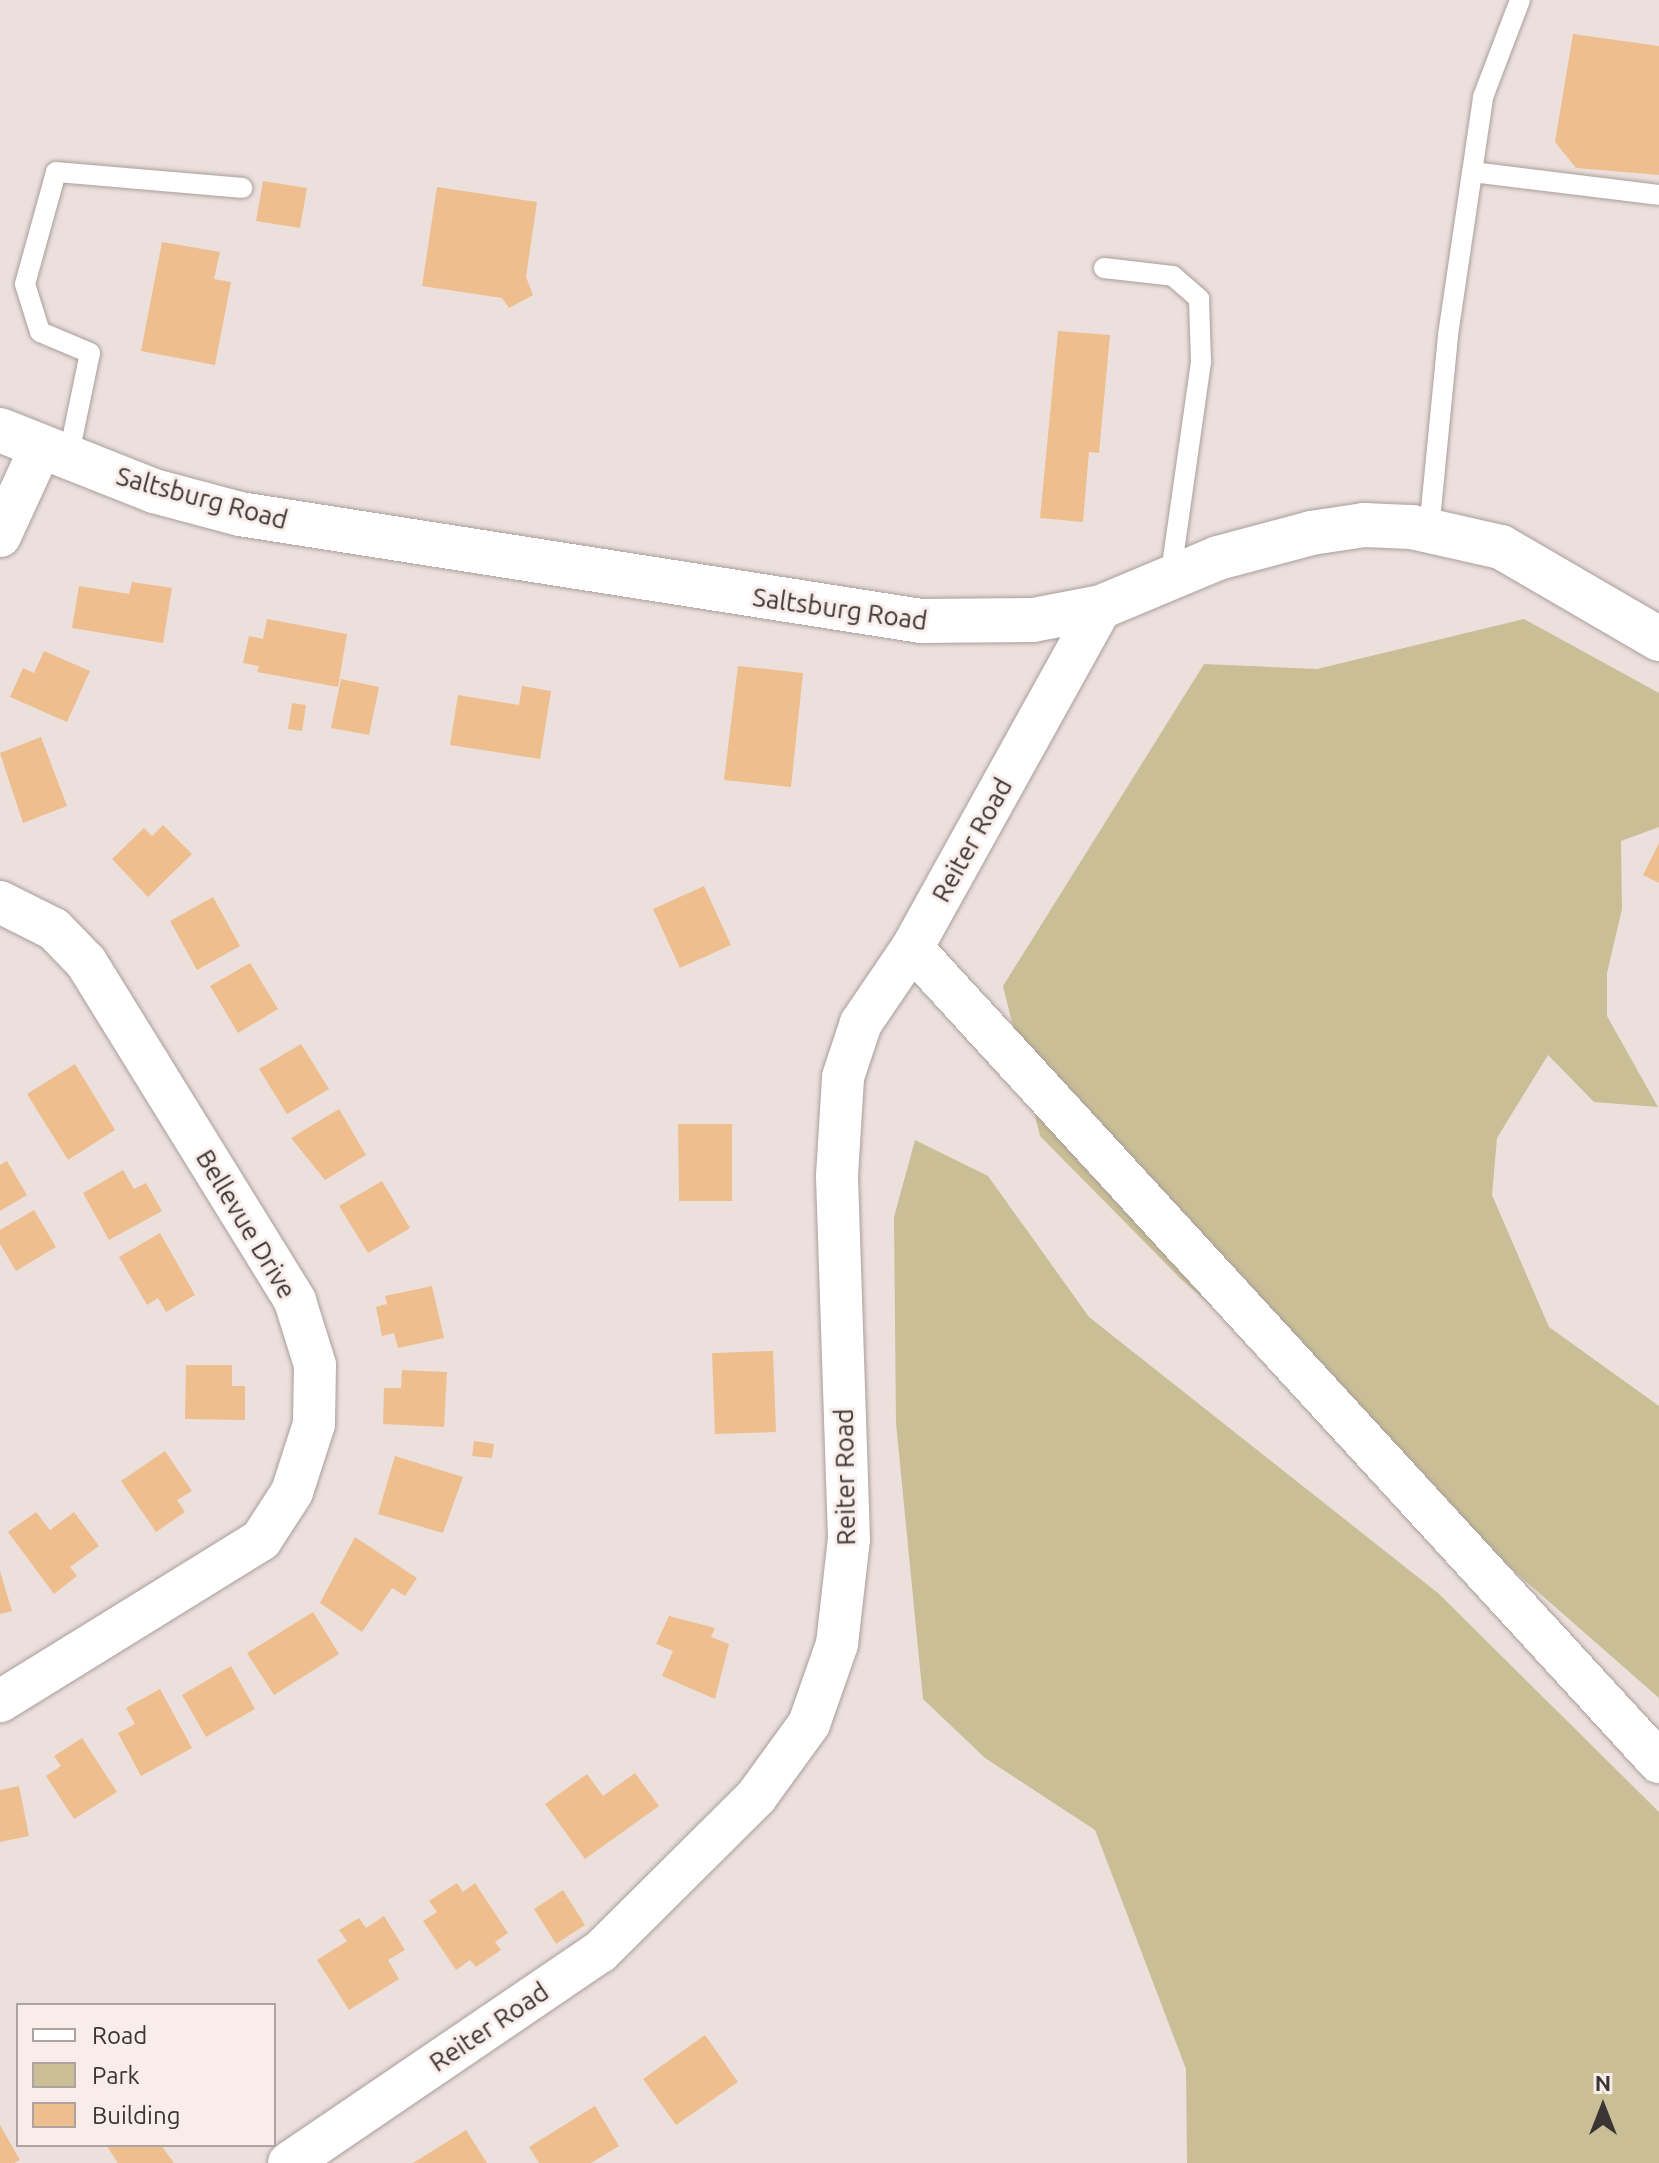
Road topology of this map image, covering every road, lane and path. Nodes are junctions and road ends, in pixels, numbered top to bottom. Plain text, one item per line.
1 (1520, 0) edge
2 (1472, 172) junction
3 (242, 188) dead end
4 (1659, 195) edge
5 (1104, 268) dead end
6 (0, 430) edge
7 (54, 454) junction
8 (1429, 530) junction
9 (0, 536) edge
10 (1170, 579) junction
11 (1101, 607) junction
12 (1659, 639) edge
13 (0, 902) edge
14 (912, 948) junction
15 (0, 1701) edge
16 (1659, 1762) edge
17 (289, 2163) edge

1 - 2 lane
2 - 4 lane
2 - 8 lane
3 - 7 lane
5 - 10 lane
6 - 7 main road, Saltsburg Road
7 - 9 street
7 - 11 main road, Saltsburg Road
8 - 10 main road, Saltsburg Road
8 - 12 main road, Saltsburg Road
10 - 11 main road, Saltsburg Road
11 - 14 street, Reiter Road
13 - 15 street, Bellevue Drive
14 - 16 street
14 - 17 street, Reiter Road

